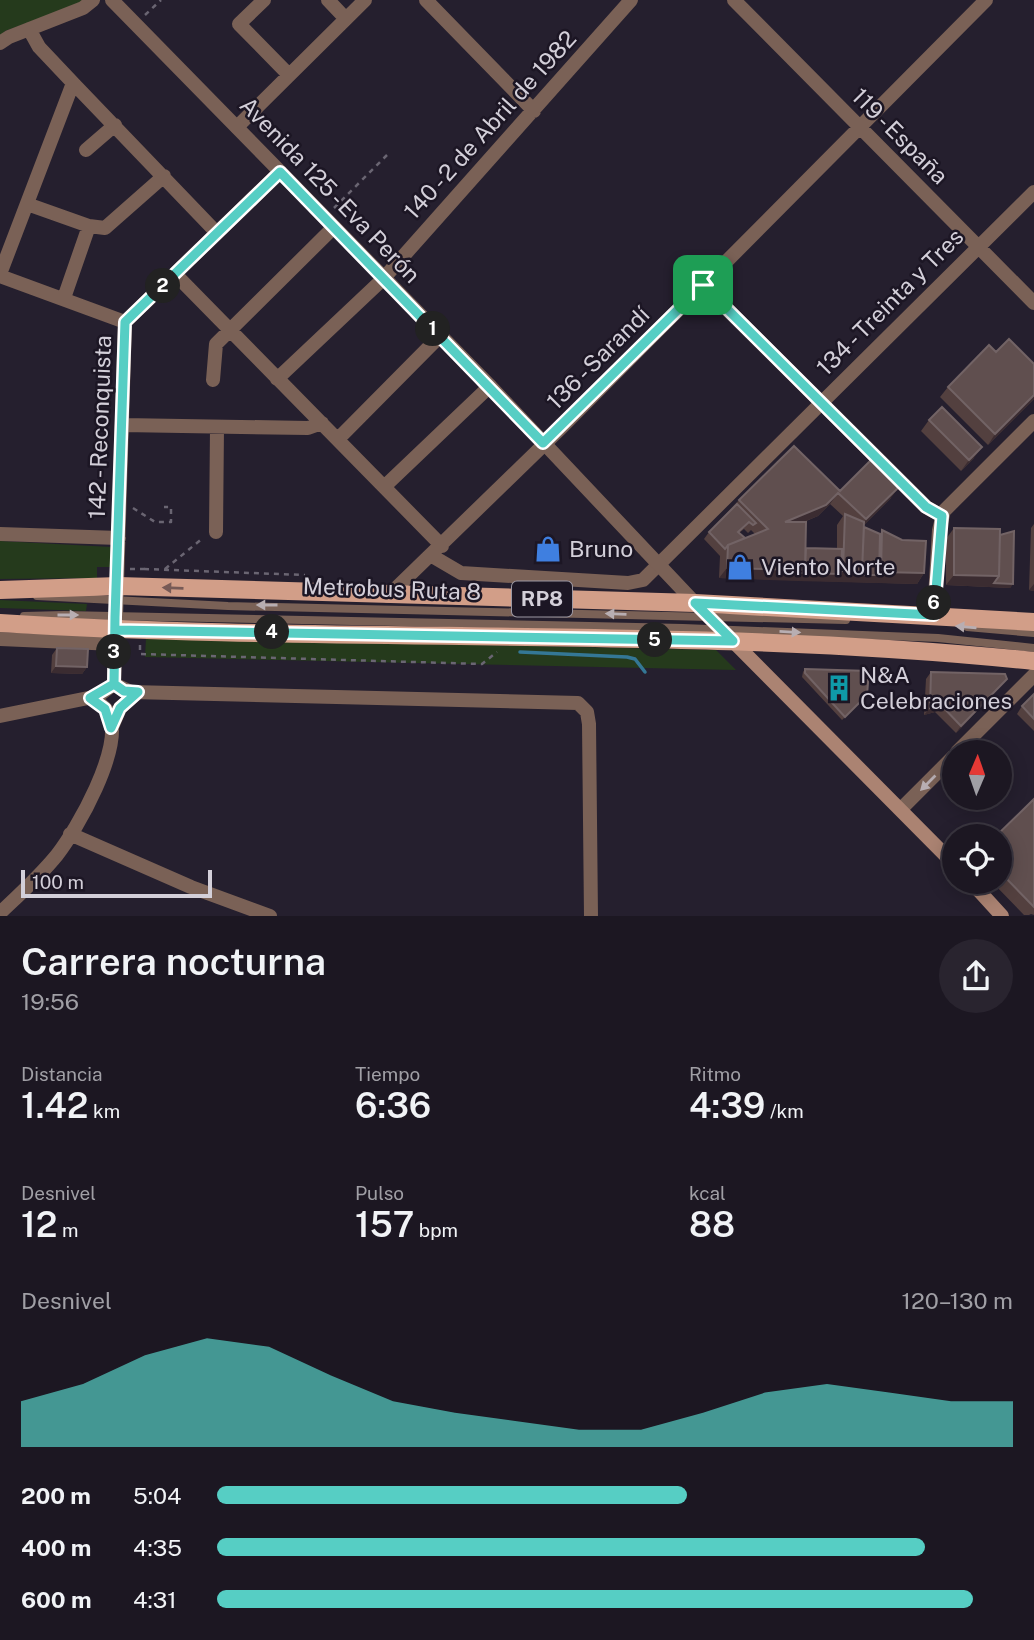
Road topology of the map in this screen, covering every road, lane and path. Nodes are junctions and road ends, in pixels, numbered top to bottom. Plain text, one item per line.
1 (93, 0) edge
2 (112, 0) edge
3 (161, 0) edge
4 (264, 0) edge
5 (328, 0) edge
6 (365, 0) edge
7 (426, 0) edge
8 (631, 0) edge
9 (734, 0) edge
10 (986, 0) edge
11 (346, 19) junction
12 (135, 24) junction
13 (29, 29) junction
14 (0, 43) edge
15 (289, 75) junction
16 (73, 83) junction
17 (534, 111) junction
18 (116, 125) junction
19 (237, 127) junction
20 (859, 128) junction
21 (86, 150) dead end
22 (387, 155) dead end
23 (280, 172) junction
24 (164, 176) junction
25 (1034, 192) edge
26 (27, 204) junction
27 (329, 222) junction
28 (89, 226) junction
29 (217, 233) junction
30 (978, 247) junction
31 (176, 274) junction
32 (0, 275) edge
33 (383, 279) junction
34 (703, 285) junction
35 (64, 298) junction
36 (1034, 303) edge
37 (125, 322) junction
38 (229, 329) junction
39 (440, 336) junction
40 (277, 379) junction
41 (213, 380) dead end
42 (490, 386) junction
43 (820, 403) junction
44 (1034, 421) edge
45 (322, 423) junction
46 (123, 425) junction
47 (217, 428) junction
48 (338, 439) junction
49 (543, 443) junction
50 (385, 486) junction
51 (120, 506) junction
52 (164, 507) dead end
53 (942, 516) junction
54 (216, 530) joint
55 (0, 534) edge
56 (119, 538) junction
57 (437, 551) junction
58 (659, 562) junction
59 (144, 587) junction
60 (0, 591) edge
61 (117, 593) junction
62 (388, 596) junction
63 (695, 603) junction
64 (934, 615) junction
65 (0, 618) edge
66 (709, 618) junction
67 (1034, 622) edge
68 (0, 623) edge
69 (115, 630) junction
70 (1034, 634) edge
71 (727, 635) junction
72 (0, 639) edge
73 (1034, 648) edge
74 (1034, 661) edge
75 (1034, 675) edge
76 (114, 684) junction
77 (138, 692) junction
78 (90, 698) junction
79 (0, 716) edge
80 (111, 728) junction
81 (970, 740) edge
82 (942, 768) edge
83 (901, 809) junction
84 (70, 834) junction
85 (942, 852) edge
86 (982, 894) edge
87 (0, 913) edge
88 (270, 915) edge
89 (591, 915) edge
90 (1002, 915) edge

1 - 13 street
2 - 12 street, Avenida 125 - Eva Perón
3 - 12 path
4 - 15 street
5 - 11 street
6 - 11 street
7 - 17 street
8 - 17 street, 140 - 2 de Abril de 1982
9 - 20 street, 119 - España
10 - 20 street, 136 - Sarandí
11 - 15 street
12 - 19 street, Avenida 125 - Eva Perón
13 - 14 street
13 - 16 street
15 - 19 street
16 - 18 street
16 - 26 street
17 - 33 street, 140 - 2 de Abril de 1982
18 - 21 street
18 - 24 street
19 - 23 street, Avenida 125 - Eva Perón
20 - 30 street, 119 - España
20 - 34 street, 136 - Sarandí
22 - 27 path
23 - 27 street, Avenida 125 - Eva Perón
23 - 29 street, 142 - Reconquista
24 - 28 street
24 - 29 street
25 - 30 street, 134 - Treinta y Tres
26 - 28 street
26 - 32 street
27 - 33 street, Avenida 125 - Eva Perón
27 - 38 street
28 - 35 street
29 - 31 street, 142 - Reconquista
30 - 36 street, 119 - España
30 - 43 street, 134 - Treinta y Tres
31 - 37 street, 142 - Reconquista
31 - 38 street, 134 - Treinta y Tres
32 - 35 street
33 - 39 street, Avenida 125 - Eva Perón
33 - 40 street, 140 - 2 de Abril de 1982
34 - 43 street
34 - 49 street, 136 - Sarandí
35 - 37 street
37 - 46 street, 142 - Reconquista
38 - 40 street, 134 - Treinta y Tres
38 - 41 street
39 - 42 street, Avenida 125 - Eva Perón
39 - 48 street
40 - 45 street, 134 - Treinta y Tres
42 - 49 street, Avenida 125 - Eva Perón
42 - 50 street
43 - 53 street
43 - 58 street, 134 - Treinta y Tres
44 - 53 street
45 - 47 street
45 - 48 street, 134 - Treinta y Tres
46 - 47 street
46 - 51 street, 142 - Reconquista
47 - 54 street
48 - 50 street, 134 - Treinta y Tres
49 - 57 street, 136 - Sarandí
49 - 58 street, Avenida 125 - Eva Perón
50 - 57 street, 134 - Treinta y Tres
51 - 52 path
51 - 56 street, 142 - Reconquista
53 - 64 street
54 - 59 path
55 - 56 street
56 - 61 street, 142 - Reconquista
57 - 58 street, 134 - Treinta y Tres
57 - 62 street, 136 - Sarandí
58 - 63 street, Avenida 125 - Eva Perón
59 - 61 main road, RP8
62 -> 59 main road, RP8
60 - 61 main road, RP8
66 -> 61 lane, Metrobus Ruta 8
61 - 69 street, 142 - Reconquista
62 - 63 main road, RP8
63 - 64 main road, RP8
63 - 66 main road, Avenida 125 - Eva Perón
64 - 67 main road, RP8
65 -> 69 lane
70 -> 66 lane, Metrobus Ruta 8
66 - 71 main road, Avenida 125 - Eva Perón
68 - 69 main road, RP8
69 - 71 main road, RP8
69 - 72 street
69 - 76 street, 142 - Reconquista
71 -> 73 lane
71 - 74 main road, RP8
71 - 83 main road, Avenida 125 - Eva Perón
75 - 81 street
76 - 77 street
76 - 78 street
77 - 80 street
77 - 89 street
78 - 79 street
78 - 80 street
80 - 84 street
82 -> 83 street
83 - 85 main road, Avenida 125 - Eva Perón
84 - 87 street
84 - 88 street
86 - 90 main road

